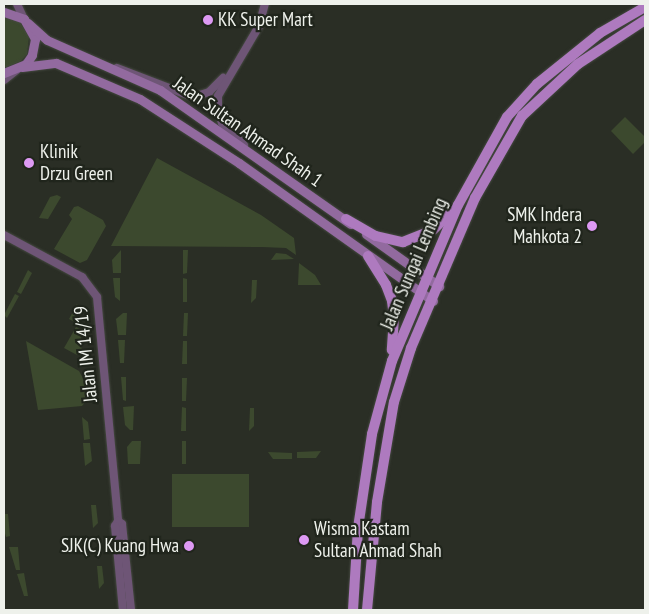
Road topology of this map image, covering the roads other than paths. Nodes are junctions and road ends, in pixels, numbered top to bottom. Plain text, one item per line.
1 (17, 4) edge
2 (265, 4) edge
3 (645, 7) edge
4 (4, 12) edge
5 (645, 20) edge
6 (26, 21) junction
7 (113, 67) junction
8 (233, 68) junction
9 (19, 69) junction
10 (4, 73) edge
11 (4, 80) edge
12 (255, 155) junction
13 (458, 204) junction
14 (346, 220) junction
15 (4, 235) edge
16 (368, 256) junction
17 (425, 278) junction
18 (439, 286) junction
19 (419, 291) junction
20 (433, 301) junction
21 (392, 361) junction
22 (118, 521) junction
23 (123, 610) edge
24 (131, 610) edge
25 (353, 610) edge
26 (367, 610) edge

1 - 6 street
2 - 8 street
3 - 13 main road, Jalan Sungai Lembing
4 - 6 main road
5 - 18 main road, Jalan Sungai Lembing
6 - 7 main road, Jalan Sultan Ahmad Shah 1
6 - 9 main road
7 - 8 street
7 - 12 main road, Jalan Sultan Ahmad Shah 1
8 - 12 street
9 - 10 main road, Jalan Sultan Ahmad Shah 1
9 - 11 street
9 - 16 main road, Jalan Sultan Ahmad Shah 1
12 - 14 main road, Jalan Sultan Ahmad Shah 1
13 - 14 main road
13 - 17 main road, Jalan Sungai Lembing
14 - 17 main road, Jalan Sultan Ahmad Shah 1
15 - 22 street, Jalan IM 14/19
16 - 19 main road, Jalan Sultan Ahmad Shah 1
16 - 21 main road
17 - 18 main road, Jalan Sultan Ahmad Shah 1
17 - 19 main road, Jalan Sungai Lembing
18 - 20 main road, Jalan Sungai Lembing
19 - 20 main road, Jalan Sultan Ahmad Shah 1
19 - 21 main road, Jalan Sungai Lembing
20 - 26 main road, Jalan Sungai Lembing
21 - 25 main road, Jalan Sungai Lembing
22 - 23 street
22 - 24 street

